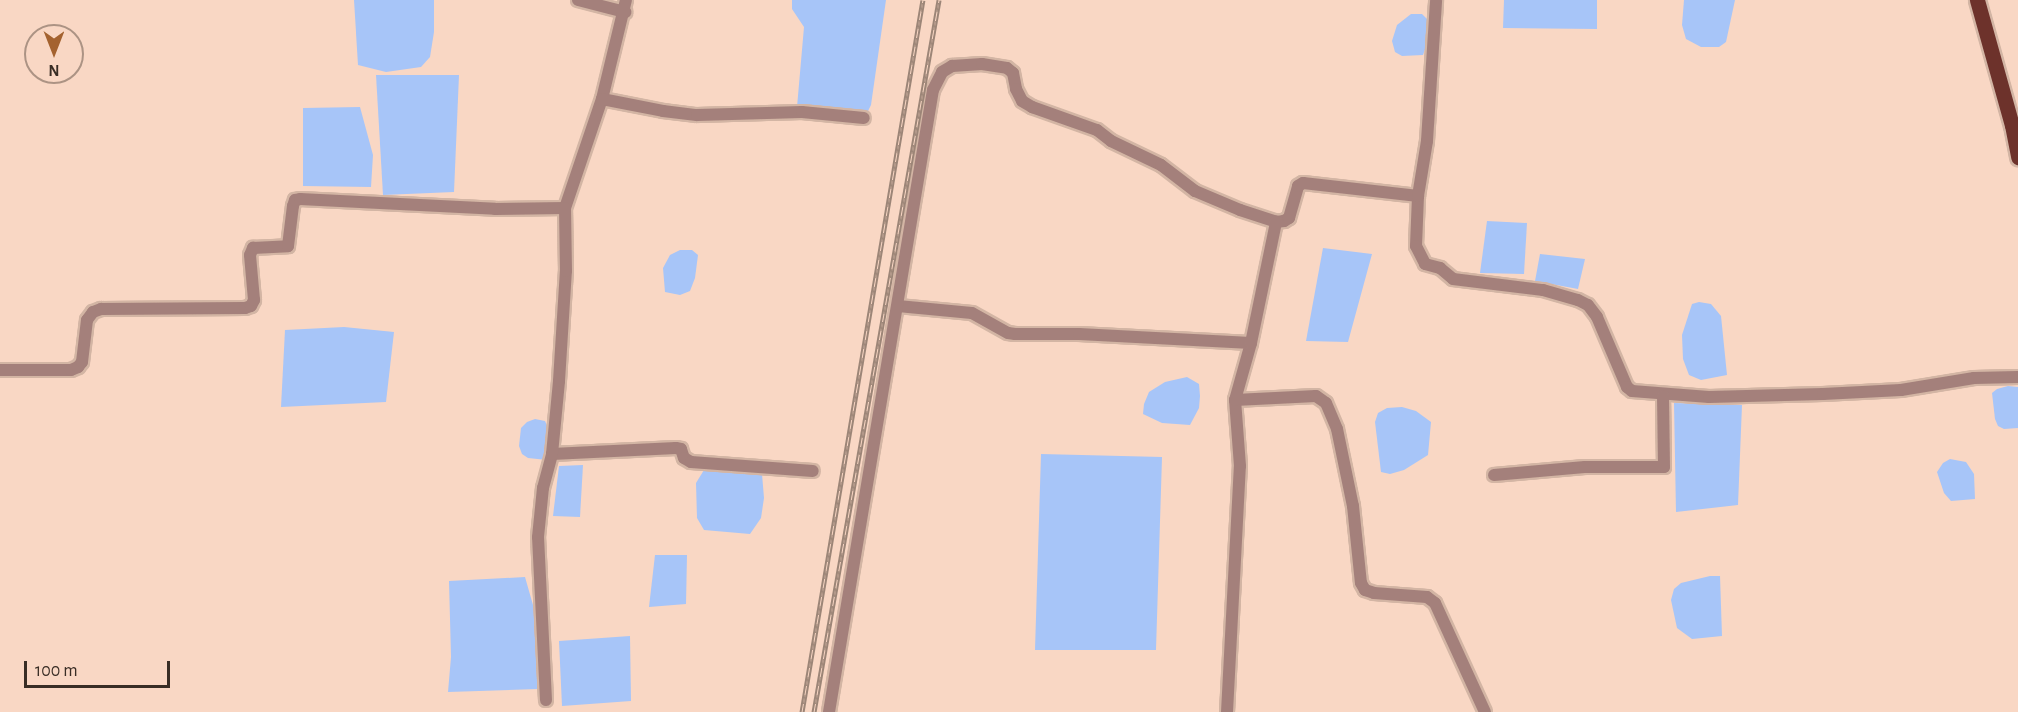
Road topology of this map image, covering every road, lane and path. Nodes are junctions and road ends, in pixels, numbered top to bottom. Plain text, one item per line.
1 (578, 0) edge
2 (1437, 0) edge
3 (1977, 0) edge
4 (625, 6) edge
5 (602, 99) junction
6 (864, 118) dead end
7 (2018, 157) edge
8 (1418, 196) junction
9 (565, 208) junction
10 (1276, 222) junction
11 (898, 306) junction
12 (1251, 343) junction
13 (0, 370) edge
14 (2018, 377) edge
15 (1664, 396) junction
16 (1235, 400) junction
17 (552, 454) junction
18 (813, 471) dead end
19 (1494, 475) dead end
20 (546, 699) dead end
21 (829, 712) edge
22 (1227, 712) edge
23 (1485, 712) edge

1 - 4 street
2 - 8 street
3 - 7 main road
4 - 5 street
5 - 6 street
5 - 9 street
8 - 10 street
8 - 15 street
9 - 13 street
9 - 17 street
10 - 11 street
10 - 12 street
11 - 12 street
11 - 21 street
12 - 16 street
14 - 15 street
15 - 19 street
16 - 22 street
16 - 23 street
17 - 18 street
17 - 20 street

